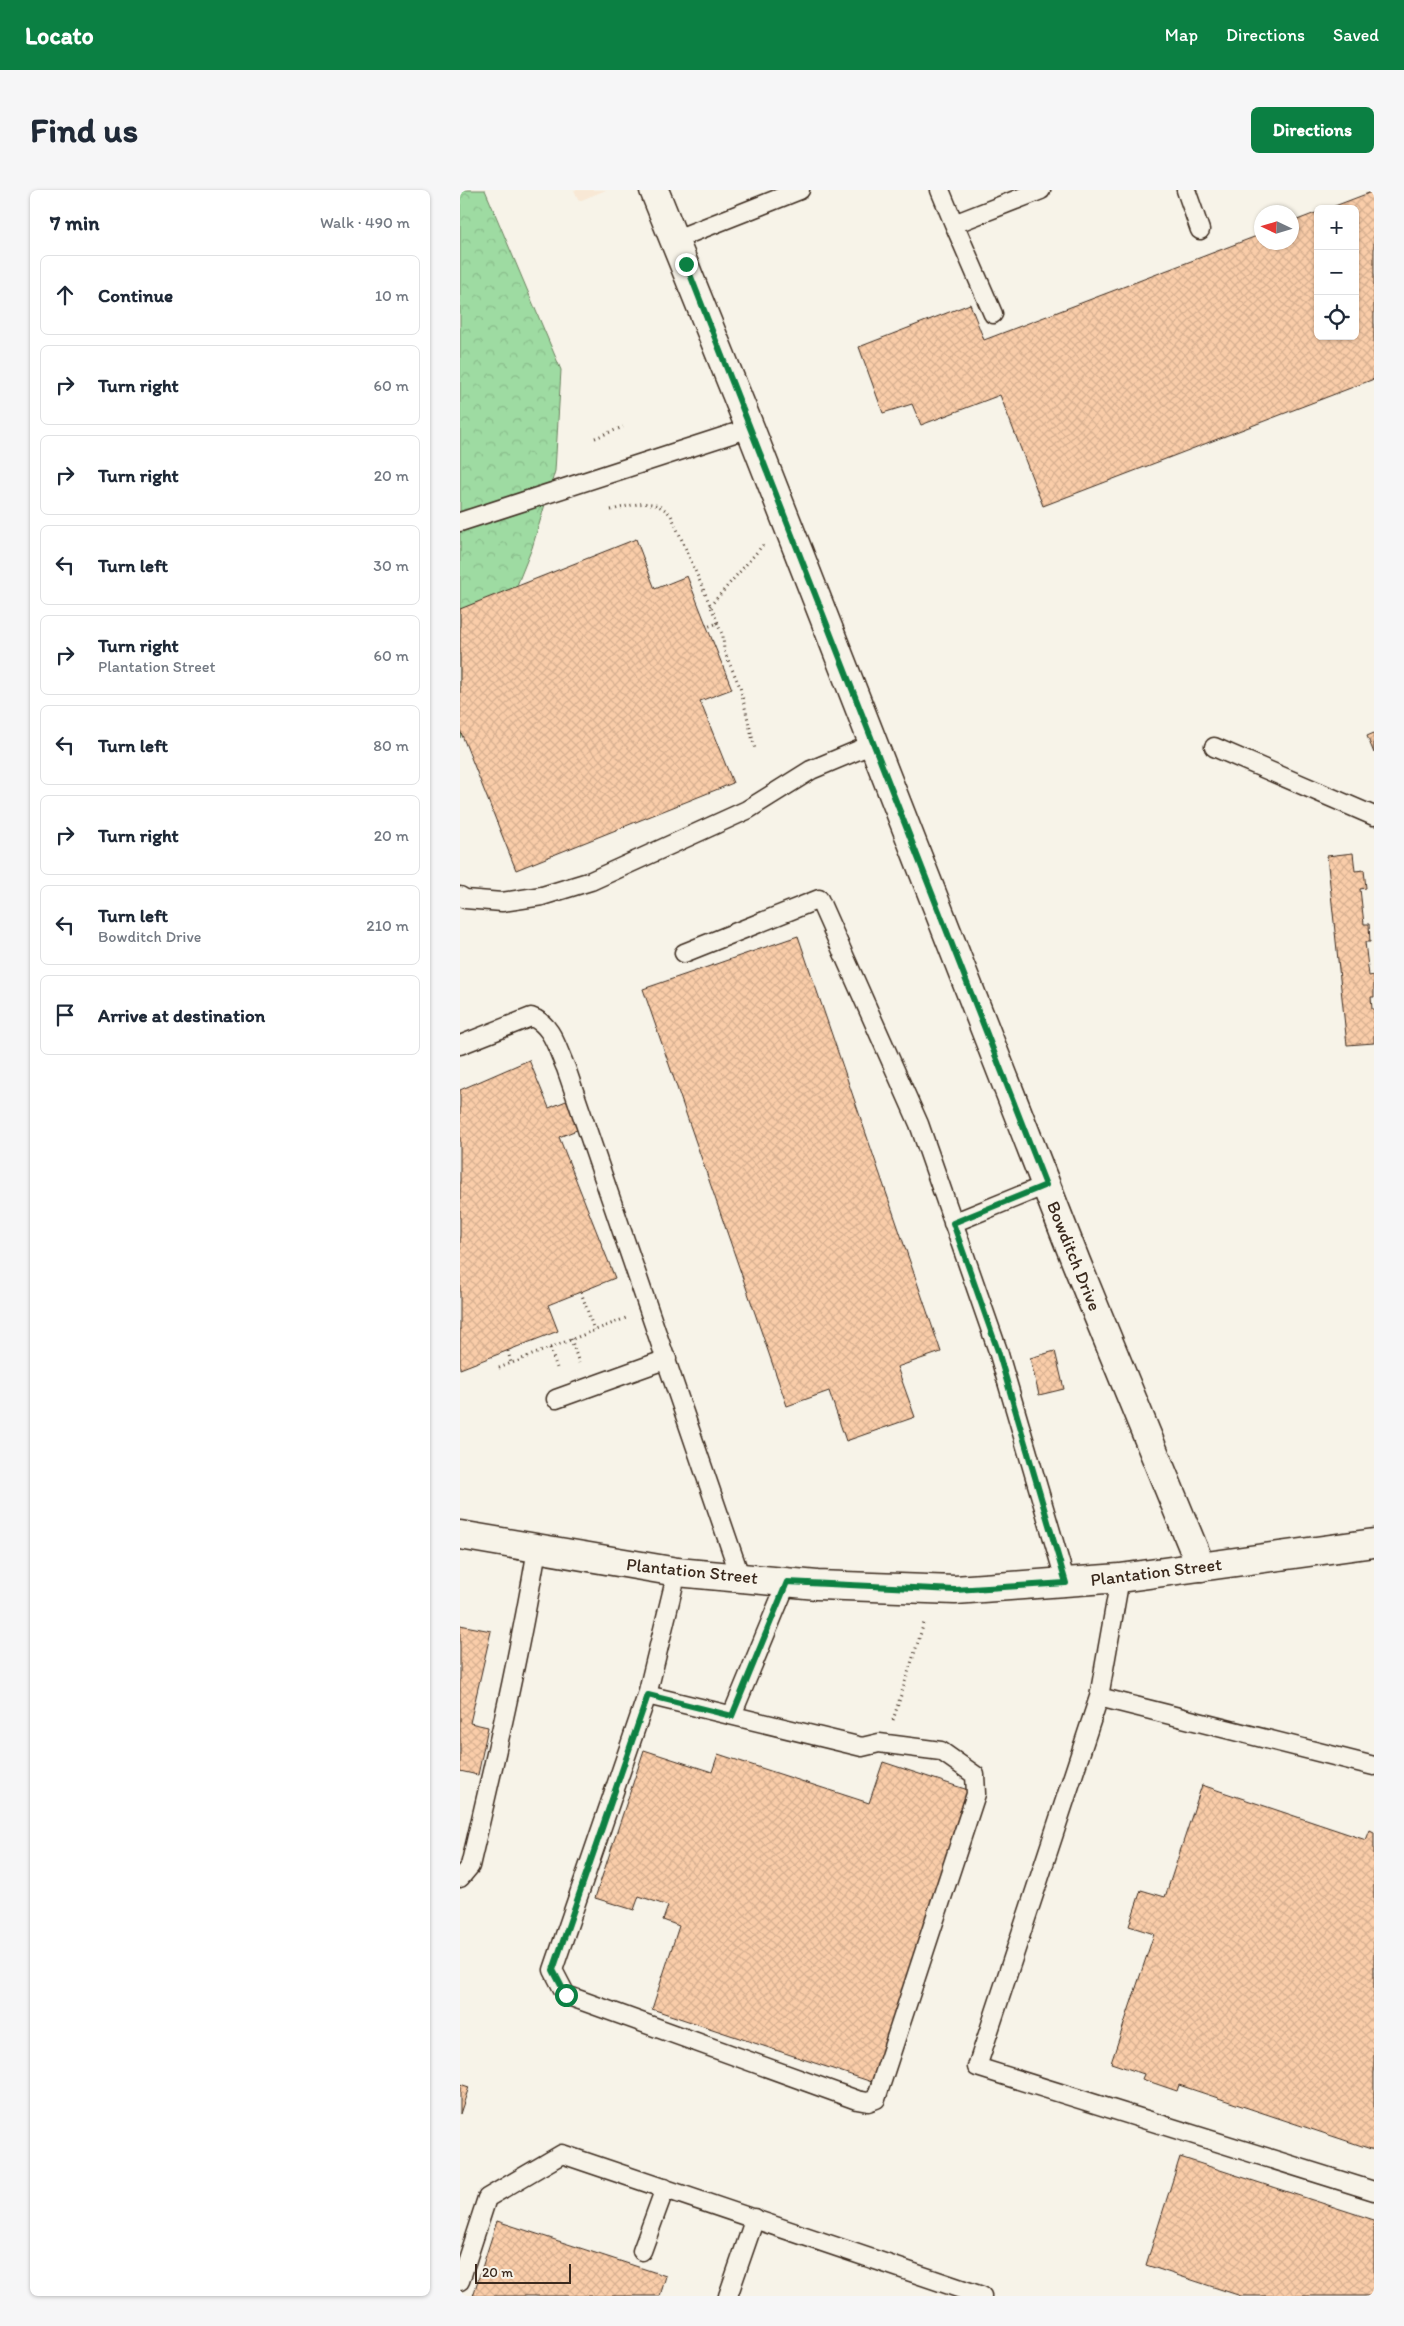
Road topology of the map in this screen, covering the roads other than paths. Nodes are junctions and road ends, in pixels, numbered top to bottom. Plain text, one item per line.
1 (654, 190) edge
2 (800, 190) edge
3 (940, 190) edge
4 (1041, 190) edge
5 (1186, 190) edge
6 (954, 224) junction
7 (1200, 230) dead end
8 (676, 239) junction
9 (994, 314) dead end
10 (750, 428) junction
11 (460, 522) edge
12 (873, 744) junction
13 (1214, 747) dead end
14 (1374, 816) edge
15 (460, 896) edge
16 (684, 953) dead end
17 (460, 1045) edge
18 (1046, 1185) junction
19 (953, 1223) junction
20 (667, 1359) junction
21 (556, 1399) dead end
22 (460, 1535) edge
23 (1374, 1543) edge
24 (538, 1549) junction
25 (1201, 1567) junction
26 (677, 1572) junction
27 (740, 1576) junction
28 (1120, 1578) junction
29 (787, 1582) junction
30 (1066, 1583) junction
31 (648, 1695) junction
32 (1099, 1698) junction
33 (732, 1716) junction
34 (1374, 1766) edge
35 (460, 1878) edge
36 (665, 2188) junction
37 (1374, 2191) edge
38 (754, 2218) junction
39 (642, 2251) dead end
40 (460, 2282) edge
41 (728, 2296) edge
42 (982, 2296) edge

1 - 8 street, Bowditch Drive
2 - 8 lane
3 - 6 lane
4 - 6 lane
5 - 7 lane
6 - 9 lane
8 - 10 street, Bowditch Drive
10 - 11 lane
10 - 12 street, Bowditch Drive
12 - 15 lane
12 - 18 street, Bowditch Drive
13 - 14 lane
16 - 19 lane
17 - 20 lane
18 - 19 lane
18 - 25 street, Bowditch Drive
19 - 30 lane
20 - 21 lane
20 - 27 lane
22 - 24 street, Plantation Street
23 - 25 street, Plantation Street
24 - 26 street, Plantation Street
24 - 35 lane
25 - 28 street, Plantation Street
26 - 27 street, Plantation Street
26 - 31 lane
27 - 29 street, Plantation Street
28 - 30 street, Plantation Street
28 - 32 lane
29 - 30 street, Plantation Street
29 - 33 lane
31 - 33 lane
31 - 33 lane
32 - 34 lane
32 - 37 lane
36 - 38 lane
36 - 39 lane
36 - 40 lane
38 - 41 lane
38 - 42 lane

